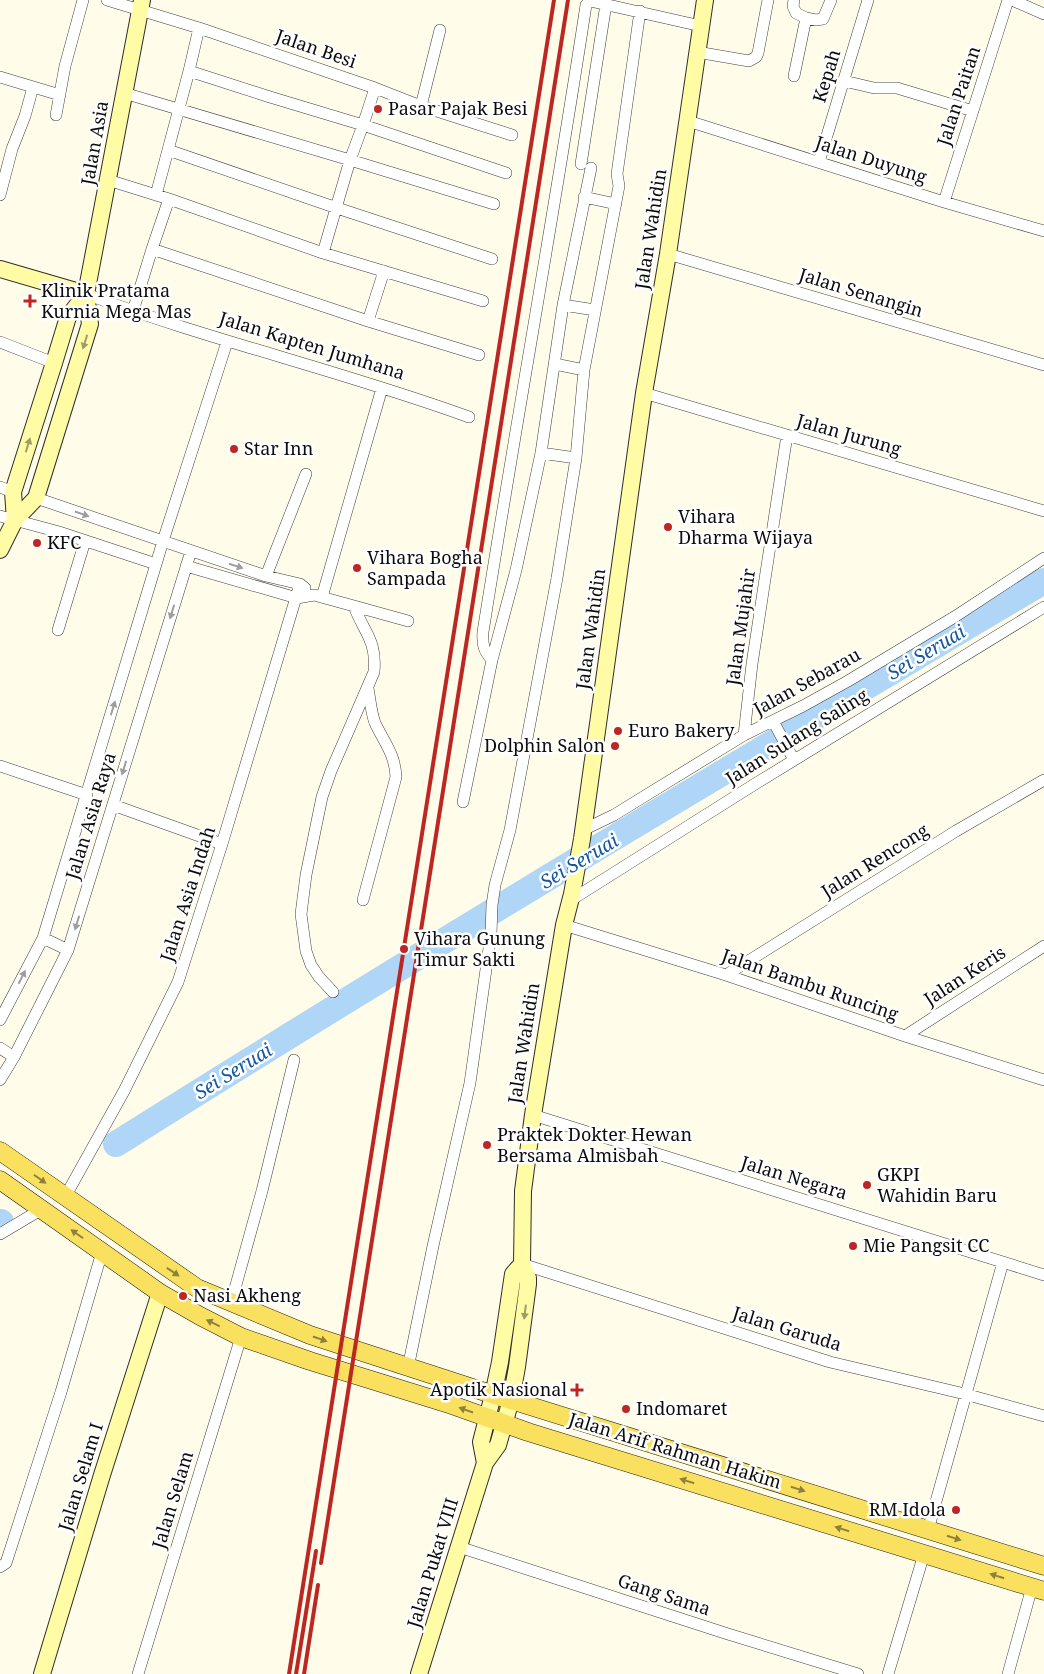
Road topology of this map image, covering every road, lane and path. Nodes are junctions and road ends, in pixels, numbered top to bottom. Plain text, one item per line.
1 (83, 0) edge
2 (107, 0) edge
3 (705, 0) edge
4 (768, 0) edge
5 (794, 0) edge
6 (831, 0) edge
7 (868, 0) edge
8 (1008, 0) edge
9 (1012, 0) edge
10 (606, 4) junction
11 (140, 5) edge
12 (640, 11) junction
13 (1044, 14) edge
14 (806, 18) junction
15 (701, 26) junction
16 (199, 28) junction
17 (440, 30) dead end
18 (697, 52) junction
19 (190, 71) junction
20 (794, 76) dead end
21 (0, 77) edge
22 (844, 81) junction
23 (33, 87) junction
24 (375, 88) junction
25 (124, 93) junction
26 (60, 95) junction
27 (421, 106) junction
28 (180, 109) junction
29 (973, 111) junction
30 (56, 115) dead end
31 (688, 121) junction
32 (363, 125) junction
33 (512, 135) dead end
34 (168, 150) junction
35 (350, 160) junction
36 (819, 162) junction
37 (506, 173) dead end
38 (108, 180) junction
39 (0, 195) edge
40 (156, 195) junction
41 (584, 197) junction
42 (169, 199) junction
43 (944, 202) junction
44 (494, 204) dead end
45 (616, 204) junction
46 (337, 208) junction
47 (1044, 231) edge
48 (152, 249) junction
49 (323, 253) junction
50 (668, 254) junction
51 (492, 259) dead end
52 (384, 271) junction
53 (1, 272) edge
54 (86, 294) junction
55 (483, 302) dead end
56 (563, 306) junction
57 (595, 310) junction
58 (133, 311) junction
59 (368, 321) junction
60 (0, 342) edge
61 (228, 342) junction
62 (479, 355) dead end
63 (54, 363) junction
64 (555, 364) junction
65 (1044, 366) edge
66 (584, 370) junction
67 (382, 388) junction
68 (644, 393) junction
69 (469, 416) dead end
70 (787, 435) junction
71 (541, 454) junction
72 (576, 458) junction
73 (306, 474) dead end
74 (7, 490) edge
75 (36, 498) junction
76 (1044, 511) edge
77 (8, 518) edge
78 (85, 541) junction
79 (163, 541) junction
80 (0, 550) edge
81 (191, 551) junction
82 (1044, 558) edge
83 (156, 564) junction
84 (186, 566) junction
85 (266, 576) junction
86 (300, 584) junction
87 (318, 596) junction
88 (297, 598) junction
89 (354, 606) junction
90 (1044, 607) edge
91 (408, 620) dead end
92 (58, 630) dead end
93 (492, 660) junction
94 (368, 688) junction
95 (775, 725) junction
96 (744, 735) junction
97 (793, 757) junction
98 (0, 766) edge
99 (1044, 780) edge
100 (87, 794) junction
101 (463, 802) dead end
102 (113, 805) junction
103 (583, 834) junction
104 (222, 844) junction
105 (571, 897) junction
106 (363, 900) dead end
107 (564, 926) junction
108 (43, 938) junction
109 (1044, 946) edge
110 (68, 950) junction
111 (726, 975) junction
112 (333, 992) dead end
113 (0, 1020) edge
114 (905, 1036) junction
115 (0, 1048) edge
116 (14, 1057) junction
117 (294, 1060) dead end
118 (0, 1080) edge
119 (1044, 1080) edge
120 (533, 1115) junction
121 (0, 1151) edge
122 (0, 1180) edge
123 (65, 1197) junction
124 (42, 1209) junction
125 (0, 1234) edge
126 (102, 1252) junction
127 (1002, 1262) junction
128 (522, 1264) junction
129 (1044, 1276) edge
130 (160, 1293) junction
131 (231, 1303) junction
132 (241, 1336) junction
133 (408, 1368) junction
134 (965, 1394) junction
135 (493, 1395) junction
136 (511, 1400) junction
137 (1044, 1416) edge
138 (487, 1418) junction
139 (504, 1424) junction
140 (485, 1463) junction
141 (928, 1530) junction
142 (459, 1547) junction
143 (924, 1554) junction
144 (1044, 1566) edge
145 (0, 1567) edge
146 (1038, 1589) edge
147 (42, 1674) edge
148 (138, 1674) edge
149 (419, 1674) edge
150 (858, 1674) edge
151 (888, 1674) edge
152 (1008, 1674) edge

1 - 26 street
2 - 11 street, Jalan Besi
3 - 15 street, Jalan Wahidin
4 - 18 street
5 - 14 street
6 - 14 street
7 - 22 street, Kepah
8 - 29 street, Jalan Paitan
9 - 13 street
10 - 12 street
10 - 41 street
10 - 93 street
11 - 16 street, Jalan Besi
11 - 25 street, Jalan Asia
12 - 15 street
12 - 45 street
14 - 20 street
15 - 18 street, Jalan Wahidin
16 - 19 street
16 - 24 street, Jalan Besi
17 - 27 street
18 - 31 street, Jalan Wahidin
19 - 28 street
19 - 32 street
21 - 23 street
22 - 29 street
22 - 36 street, Kepah
23 - 26 street
23 - 39 street
24 - 27 street, Jalan Besi
24 - 32 street
25 - 28 street
25 - 38 street, Jalan Asia
26 - 30 street
27 - 33 street, Jalan Besi
28 - 34 street
28 - 35 street
29 - 43 street, Jalan Paitan
31 - 36 street, Jalan Duyung
31 - 50 street, Jalan Wahidin
32 - 35 street
32 - 37 street
34 - 40 street
34 - 46 street
35 - 44 street
35 - 46 street
36 - 43 street, Jalan Duyung
38 - 40 street
38 - 54 street, Jalan Asia
40 - 42 street
41 - 45 street
41 - 56 street
42 - 48 street
42 - 49 street
43 - 47 street, Jalan Duyung
45 - 57 street
46 - 49 street
46 - 51 street
48 - 58 street
48 - 59 street
49 - 52 street
50 - 65 street, Jalan Senangin
50 - 68 street, Jalan Wahidin
52 - 55 street
52 - 59 street
53 - 54 street, Jalan Kapten Jumhana
54 - 58 street, Jalan Kapten Jumhana
54 - 63 street, Jalan Asia
54 -> 75 street, Jalan Asia
56 - 57 street
56 - 64 street
57 - 66 street
58 - 61 street, Jalan Kapten Jumhana
59 - 62 street
60 - 63 street
61 - 67 street, Jalan Kapten Jumhana
61 - 79 street, Jalan Asia Raya
74 -> 63 street, Jalan Asia
64 - 66 street
64 - 71 street
66 - 72 street
67 - 69 street, Jalan Kapten Jumhana
67 - 87 street
68 - 70 street, Jalan Jurung
68 - 103 street, Jalan Wahidin
70 - 76 street, Jalan Jurung
70 - 96 street, Jalan Mujahir
71 - 72 street
71 - 93 street
72 - 133 street
73 - 85 street
74 - 77 street
75 - 77 street
75 -> 79 street
77 - 78 street
77 - 80 street
78 - 83 street
78 - 92 street
79 - 81 street
79 - 83 street, Jalan Asia Raya
81 - 84 street, Jalan Asia Raya
81 -> 85 street
82 - 95 street, Jalan Sebarau
100 -> 83 street, Jalan Asia Raya
84 - 88 street
84 -> 102 street, Jalan Asia Raya
85 - 86 street
86 - 87 street
86 - 88 street, Jalan Asia Indah
87 - 88 street
87 - 89 street
88 - 104 street, Jalan Asia Indah
89 - 91 street
89 - 94 street
90 - 97 street, Jalan Sulang Saling
93 - 101 street
94 - 106 street
94 - 112 street
95 - 96 street, Jalan Sebarau
95 - 97 street
96 - 103 street, Jalan Sebarau
97 - 105 street, Jalan Sulang Saling
98 - 100 street
99 - 111 street, Jalan Rencong
100 - 108 street, Jalan Asia Raya
102 - 104 street
102 -> 110 street, Jalan Asia Raya
103 - 105 street, Jalan Wahidin
104 - 123 street, Jalan Asia Indah
105 - 107 street, Jalan Wahidin
107 - 111 street, Jalan Bambu Runcing
107 - 120 street, Jalan Wahidin
108 - 110 street
113 -> 108 street, Jalan Asia Raya
109 - 114 street, Jalan Keris
110 - 116 street, Jalan Asia Raya
111 - 114 street, Jalan Bambu Runcing
114 - 119 street, Jalan Bambu Runcing
115 - 116 street
116 - 118 street, Jalan Asia Raya
117 - 131 street
120 - 127 street, Jalan Negara
120 - 128 street, Jalan Wahidin
121 -> 123 main road, Jalan Arif Rahman Hakim
122 - 124 main road, Jalan Arif Rahman Hakim
123 -> 131 main road, Jalan Arif Rahman Hakim
124 - 125 street
126 -> 124 main road, Jalan Arif Rahman Hakim
126 - 130 main road, Jalan Arif Rahman Hakim
126 - 145 street
127 - 129 street, Jalan Negara
127 - 134 street
128 - 134 street, Jalan Garuda
128 - 135 street, Jalan Wahidin
128 -> 136 street, Jalan Wahidin
132 -> 130 main road, Jalan Arif Rahman Hakim
130 - 147 street, Jalan Selam I
131 -> 133 main road, Jalan Arif Rahman Hakim
138 -> 132 main road, Jalan Arif Rahman Hakim
132 - 148 street, Jalan Selam
133 - 135 main road, Jalan Arif Rahman Hakim
134 - 137 street, Jalan Garuda
134 - 141 street
135 - 136 main road, Jalan Arif Rahman Hakim
135 - 138 street, Jalan Wahidin
136 - 139 street, Jalan Wahidin
136 -> 141 main road, Jalan Arif Rahman Hakim
138 - 139 main road, Jalan Arif Rahman Hakim
138 - 140 street, Jalan Pukat VIII
139 - 140 street, Jalan Pukat VIII
143 -> 139 main road, Jalan Arif Rahman Hakim
140 - 142 street, Jalan Pukat VIII
141 -> 144 main road, Jalan Arif Rahman Hakim
142 - 149 street, Jalan Pukat VIII
142 - 150 street, Gang Sama
146 -> 143 main road, Jalan Arif Rahman Hakim
143 - 151 street
146 - 152 street

